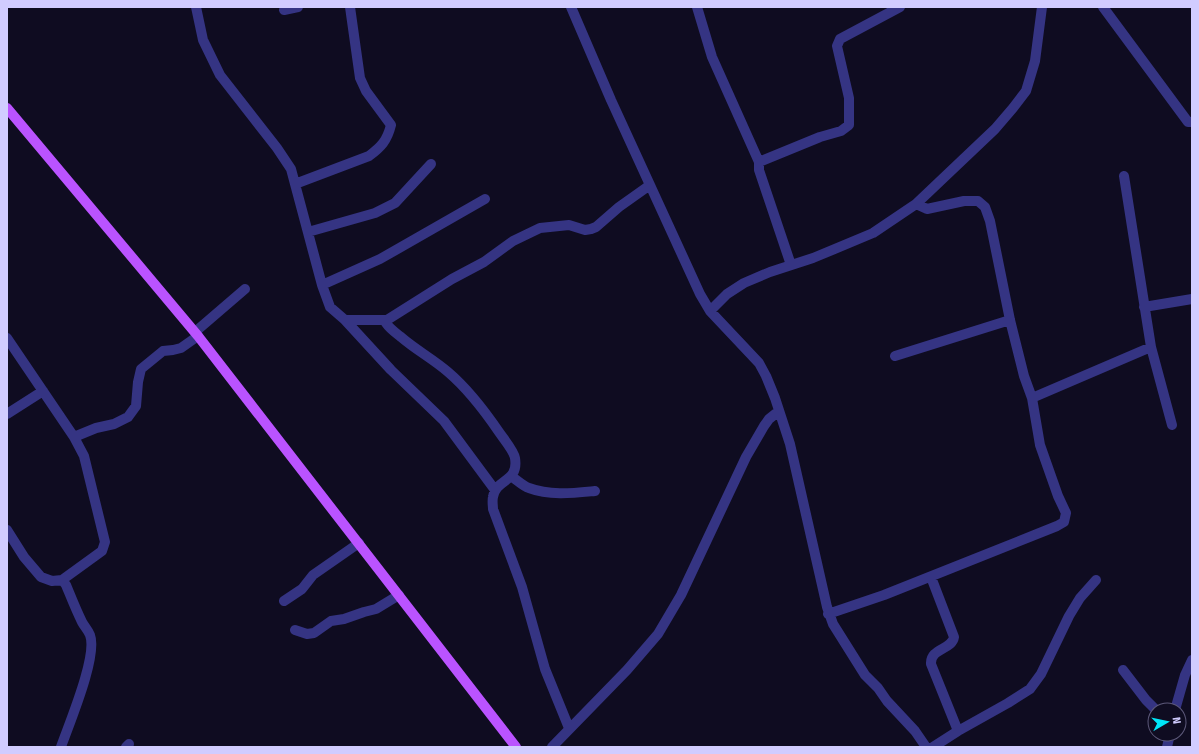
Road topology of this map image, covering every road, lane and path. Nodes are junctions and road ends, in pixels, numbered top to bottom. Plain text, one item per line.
1 (196, 7) edge
2 (298, 7) edge
3 (350, 7) edge
4 (571, 7) edge
5 (698, 7) edge
6 (900, 7) edge
7 (1042, 7) edge
8 (1103, 7) edge
9 (284, 10) dead end
10 (7, 108) edge
11 (1192, 122) edge
12 (759, 162) junction
13 (430, 164) dead end
14 (1124, 176) dead end
15 (295, 184) junction
16 (650, 185) junction
17 (485, 199) dead end
18 (916, 204) junction
19 (308, 232) junction
20 (791, 265) junction
21 (322, 285) junction
22 (245, 289) dead end
23 (1192, 299) edge
24 (1144, 307) junction
25 (710, 311) junction
26 (345, 320) junction
27 (387, 320) junction
28 (1010, 320) junction
29 (197, 334) junction
30 (7, 338) edge
31 (1150, 347) junction
32 (895, 356) dead end
33 (43, 391) junction
34 (1032, 398) junction
35 (779, 411) junction
36 (7, 414) edge
37 (1172, 425) dead end
38 (74, 437) junction
39 (511, 476) junction
40 (495, 490) junction
41 (595, 490) dead end
42 (7, 530) edge
43 (359, 543) junction
44 (931, 577) junction
45 (62, 580) junction
46 (1096, 580) dead end
47 (399, 595) junction
48 (284, 601) dead end
49 (828, 614) junction
50 (295, 630) dead end
51 (1192, 660) edge
52 (1122, 670) dead end
53 (1148, 702) edge
54 (1177, 702) edge
55 (569, 728) junction
56 (958, 731) junction
57 (60, 747) edge
58 (516, 747) edge
59 (552, 747) edge
60 (926, 747) edge
61 (933, 747) edge

1 - 15 street
2 - 9 street
3 - 15 street
4 - 16 street
5 - 12 street
6 - 12 street
7 - 18 street
8 - 11 street
10 - 29 main road
12 - 20 street
13 - 19 street
14 - 24 street
15 - 19 street
16 - 25 street
16 - 27 street
17 - 21 street
18 - 20 street
18 - 28 street
19 - 21 street
20 - 25 street
21 - 26 street
22 - 29 street
23 - 24 street
24 - 31 street
25 - 35 street
26 - 27 street
26 - 40 street
27 - 39 street
28 - 32 street
28 - 34 street
29 - 38 street
29 - 43 main road
30 - 33 street
31 - 34 street
31 - 37 street
33 - 36 street
33 - 38 street
34 - 44 street
35 - 49 street
35 - 55 street
38 - 45 street
39 - 40 street
39 - 41 street
40 - 55 street
42 - 45 street
43 - 47 main road
43 - 48 street
44 - 49 street
44 - 56 street
45 - 57 street
46 - 56 street
47 - 50 street
47 - 58 main road
49 - 60 street
51 - 54 street
52 - 53 street
55 - 59 street
56 - 61 street

